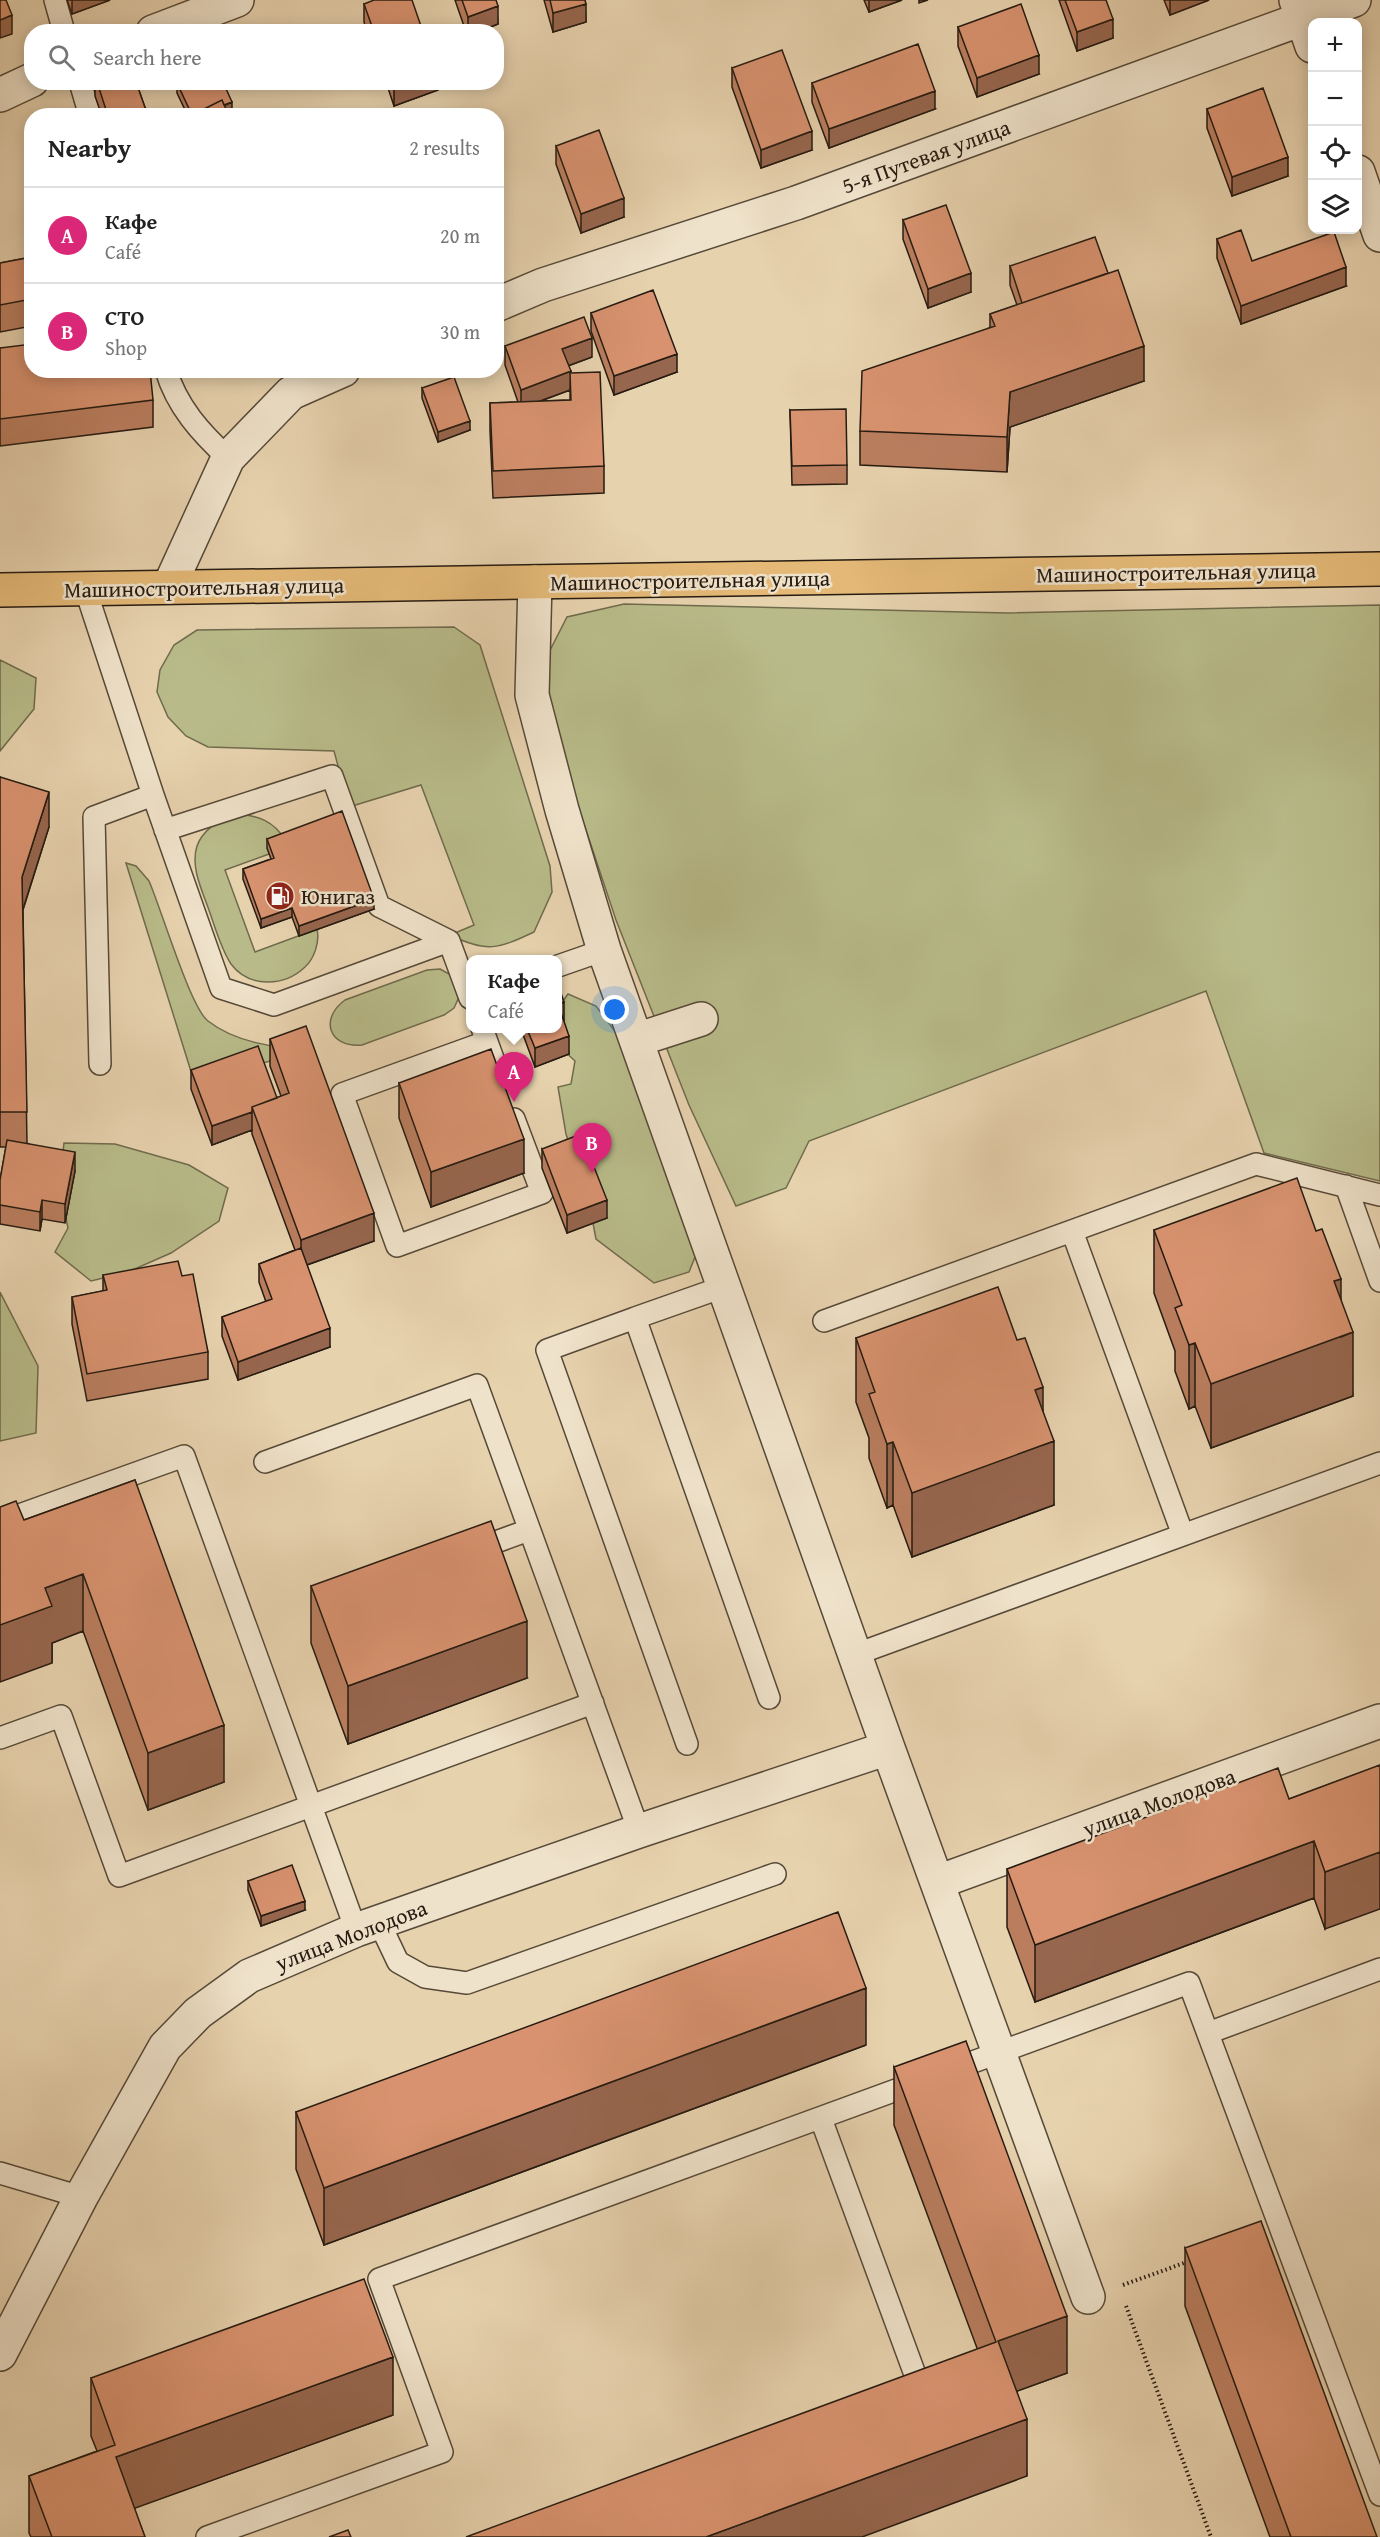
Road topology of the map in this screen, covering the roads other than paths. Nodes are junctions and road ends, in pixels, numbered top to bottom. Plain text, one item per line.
1 (55, 0) edge
2 (237, 0) edge
3 (1354, 0) edge
4 (1304, 21) edge
5 (62, 24) edge
6 (174, 24) edge
7 (24, 84) edge
8 (82, 90) edge
9 (0, 95) edge
10 (88, 108) edge
11 (1361, 180) edge
12 (1380, 235) edge
13 (504, 302) edge
14 (169, 378) edge
15 (325, 378) edge
16 (228, 458) junction
17 (1380, 569) edge
18 (535, 582) junction
19 (169, 587) junction
20 (85, 588) junction
21 (0, 590) edge
22 (153, 795) junction
23 (165, 830) junction
24 (449, 941) junction
25 (604, 950) junction
26 (562, 965) edge
27 (466, 986) edge
28 (701, 1019) dead end
29 (484, 1035) edge
30 (636, 1040) junction
31 (100, 1064) dead end
32 (1346, 1186) junction
33 (1380, 1195) edge
34 (1072, 1231) junction
35 (1380, 1281) edge
36 (723, 1287) junction
37 (635, 1318) junction
38 (824, 1321) dead end
39 (265, 1462) dead end
40 (1380, 1463) edge
41 (0, 1522) edge
42 (530, 1530) junction
43 (1183, 1535) junction
44 (454, 1557) edge
45 (854, 1654) junction
46 (770, 1698) dead end
47 (593, 1703) junction
48 (1380, 1721) edge
49 (0, 1738) edge
50 (687, 1744) dead end
51 (888, 1748) junction
52 (311, 1806) junction
53 (639, 1831) junction
54 (775, 1874) dead end
55 (938, 1882) junction
56 (367, 1926) junction
57 (1380, 1969) edge
58 (1208, 2033) junction
59 (999, 2054) junction
60 (820, 2119) junction
61 (0, 2173) edge
62 (81, 2198) junction
63 (1088, 2297) dead end
64 (3, 2343) edge
65 (886, 2400) edge
66 (1380, 2495) edge
67 (207, 2537) edge

1 - 5 lane
2 - 6 street
3 - 4 street, 5-я Путевая улица
4 - 13 street, 5-я Путевая улица
7 - 9 street
8 - 10 lane
11 - 12 street
14 - 16 lane
15 - 16 street
16 - 19 street
17 - 18 main road, Машиностроительная улица
18 - 19 main road, Машиностроительная улица
18 - 25 street
19 - 20 main road, Машиностроительная улица
20 - 21 main road, Машиностроительная улица
20 - 22 lane
22 - 23 lane
22 - 31 lane
23 - 24 lane
23 - 24 lane
24 - 27 lane
25 - 26 lane
25 - 30 street
28 - 30 street
29 - 29 lane
30 - 36 street
32 - 33 lane
32 - 34 lane
32 - 35 lane
34 - 38 lane
34 - 43 lane
36 - 37 lane
36 - 45 street
37 - 46 lane
37 - 50 lane
39 - 42 lane
40 - 43 lane
41 - 52 lane
42 - 44 lane
42 - 47 lane
43 - 45 lane
45 - 51 street
47 - 52 lane
47 - 53 lane
48 - 55 street, улица Молодова
49 - 52 lane
51 - 53 street, улица Молодова
51 - 55 street
52 - 56 lane
53 - 56 street, улица Молодова
54 - 56 lane
55 - 59 street
56 - 62 street, улица Молодова
57 - 58 lane
58 - 59 lane
58 - 66 lane
59 - 60 lane
59 - 63 street
60 - 65 lane
60 - 67 lane
61 - 62 lane
62 - 64 street, улица Молодова

